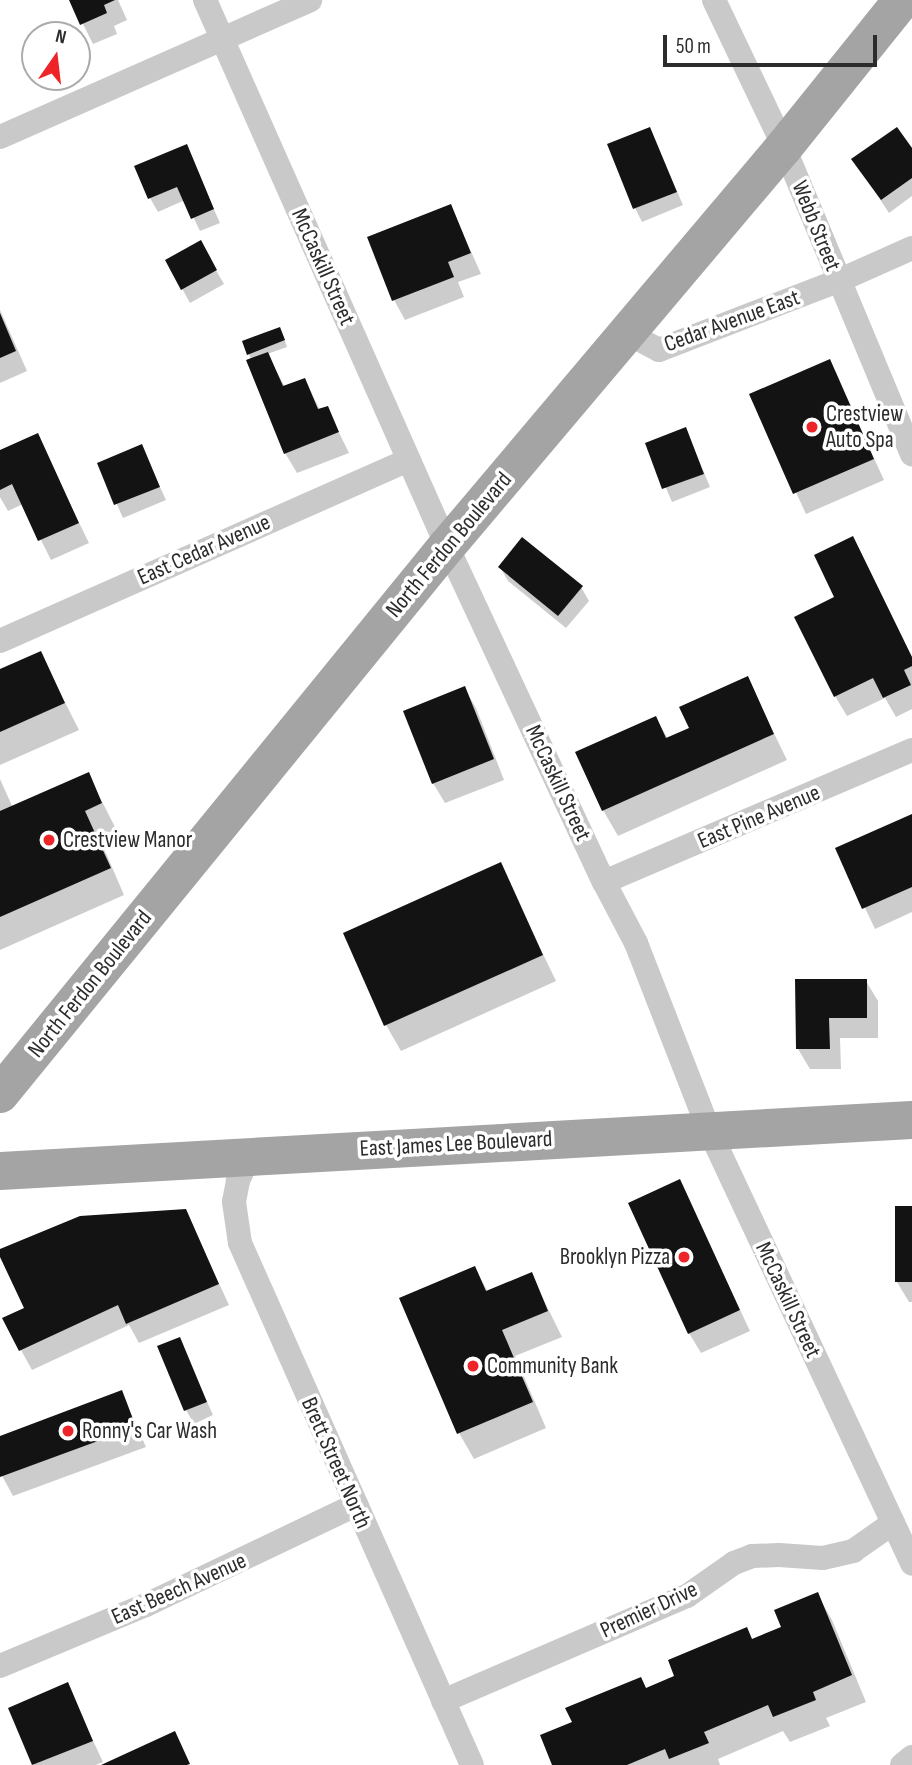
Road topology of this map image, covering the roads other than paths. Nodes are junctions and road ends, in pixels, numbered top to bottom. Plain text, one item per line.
1 (205, 0) edge
2 (310, 0) edge
3 (714, 0) edge
4 (902, 0) edge
5 (223, 39) junction
6 (0, 137) edge
7 (784, 147) junction
8 (912, 248) edge
9 (838, 281) junction
10 (627, 333) junction
11 (912, 454) edge
12 (408, 460) junction
13 (447, 546) junction
14 (0, 641) edge
15 (912, 750) edge
16 (604, 882) junction
17 (0, 1094) edge
18 (912, 1120) edge
19 (709, 1130) junction
20 (250, 1155) junction
21 (0, 1171) edge
22 (356, 1505) junction
23 (893, 1523) junction
24 (912, 1564) edge
25 (0, 1666) edge
26 (443, 1701) junction
27 (912, 1757) edge
28 (472, 1765) edge
29 (902, 1765) edge

1 - 5 street, McCaskill Street
2 - 5 street
3 - 7 street, Webb Street
4 - 7 main road, North Ferdon Boulevard
5 - 6 street
5 - 12 street, McCaskill Street
7 - 9 street, Webb Street
7 - 10 main road, North Ferdon Boulevard
8 - 9 street
9 - 10 street, Cedar Avenue East
9 - 11 street, Webb Street
10 - 13 main road, North Ferdon Boulevard
12 - 13 street, McCaskill Street
12 - 14 street, East Cedar Avenue
13 - 16 street, McCaskill Street
13 - 17 main road, North Ferdon Boulevard
15 - 16 street, East Pine Avenue
16 - 19 street, McCaskill Street
18 - 19 main road, East James Lee Boulevard
19 - 20 main road, East James Lee Boulevard
19 - 23 street, McCaskill Street
20 - 21 main road, East James Lee Boulevard
20 - 22 street, Brett Street North
22 - 25 street, East Beech Avenue
22 - 26 street, Brett Street North
23 - 24 street, McCaskill Street
23 - 26 street, Premier Drive
26 - 28 street, Brett Street North
27 - 29 street

